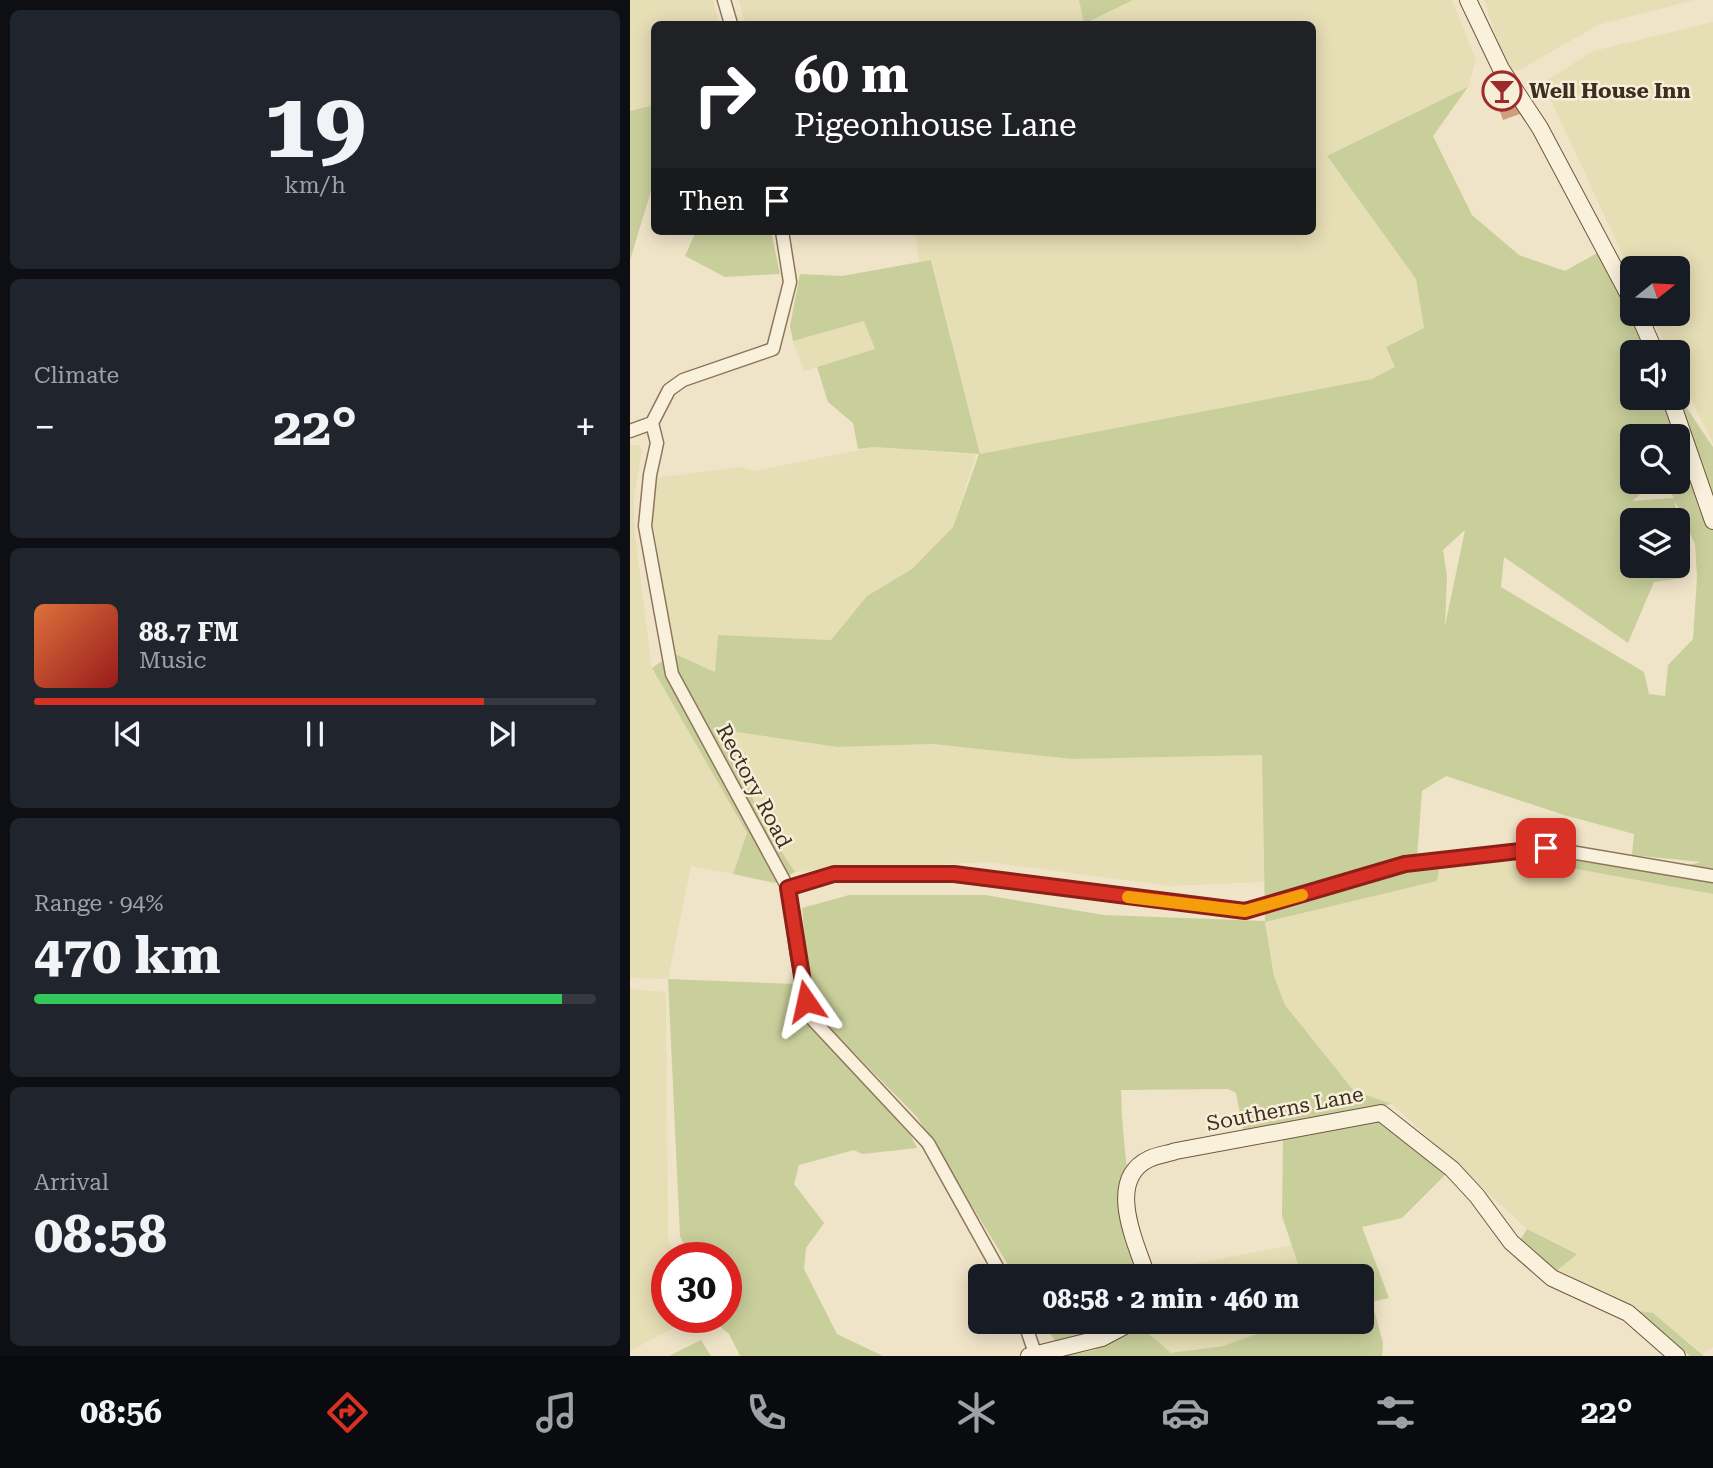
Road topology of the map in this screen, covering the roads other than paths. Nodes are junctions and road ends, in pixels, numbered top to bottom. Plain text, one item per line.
1 (724, 0) edge
2 (1468, 0) edge
3 (730, 21) edge
4 (783, 235) edge
5 (1620, 279) edge
6 (1675, 410) edge
7 (653, 423) junction
8 (630, 431) edge
9 (1713, 521) edge
10 (1713, 876) edge
11 (788, 888) junction
12 (995, 1264) edge
13 (1143, 1264) edge
14 (1027, 1334) edge
15 (1110, 1334) edge
16 (1033, 1356) edge
17 (1677, 1356) edge

1 - 3 street
2 - 5 street
4 - 7 street
6 - 9 street
7 - 8 street
7 - 11 street, Rectory Road
10 - 11 street
11 - 12 street, Rectory Road
13 - 17 street, Southerns Lane
14 - 16 street
15 - 16 street

